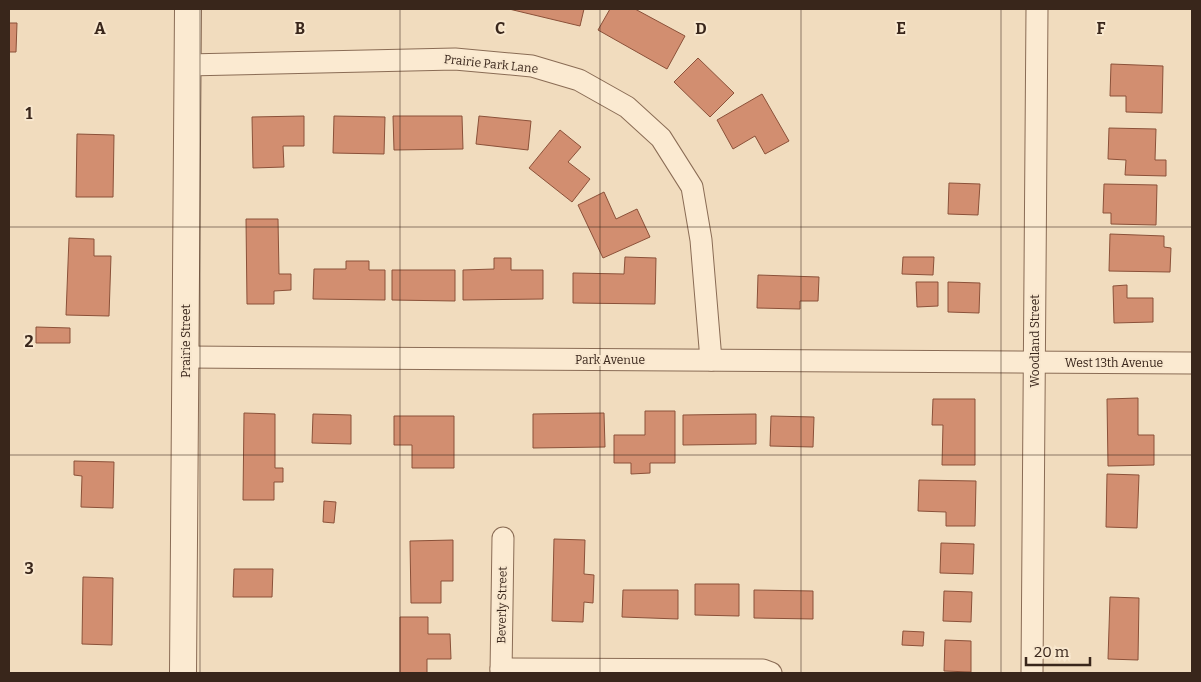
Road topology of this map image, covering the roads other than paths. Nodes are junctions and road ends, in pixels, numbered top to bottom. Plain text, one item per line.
1 (188, 9) edge
2 (1037, 9) edge
3 (188, 65) junction
4 (186, 357) junction
5 (711, 360) junction
6 (1035, 362) junction
7 (1192, 364) edge
8 (503, 538) dead end
9 (501, 671) edge
10 (183, 673) edge
11 (771, 673) edge
12 (1032, 673) edge

1 - 3 street, Prairie Street
2 - 6 street, Woodland Street
3 - 4 street, Prairie Street
3 - 5 street, Prairie Park Lane
4 - 5 street, Park Avenue
4 - 10 street, Prairie Street
5 - 6 street, Park Avenue
6 - 7 street, West 13th Avenue
6 - 12 street, Woodland Street
8 - 9 street, Beverly Street
9 - 11 street

